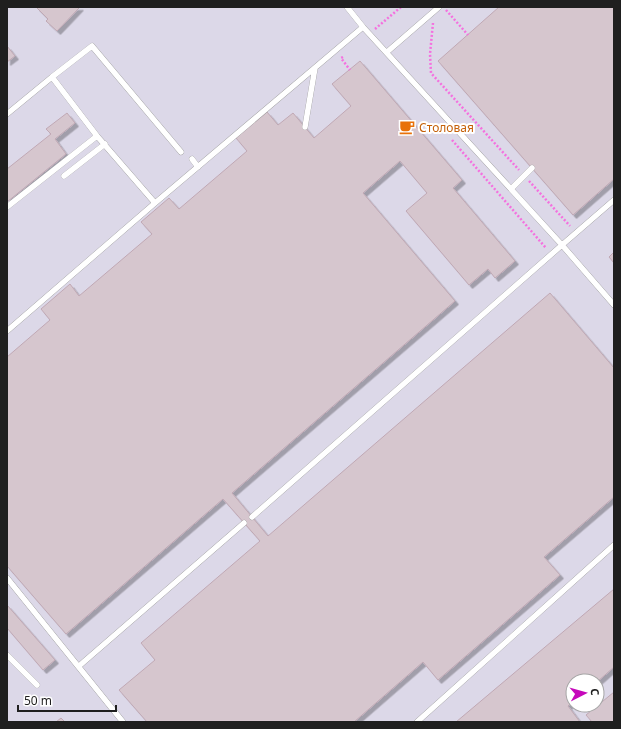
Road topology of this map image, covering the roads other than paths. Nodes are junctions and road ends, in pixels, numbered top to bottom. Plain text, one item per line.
1 (347, 7) edge
2 (437, 9) edge
3 (364, 27) junction
4 (387, 52) junction
5 (315, 68) junction
6 (52, 77) junction
7 (7, 114) edge
8 (305, 127) dead end
9 (97, 136) junction
10 (105, 144) junction
11 (181, 152) dead end
12 (192, 159) dead end
13 (198, 167) junction
14 (532, 168) dead end
15 (64, 176) dead end
16 (511, 189) junction
17 (614, 200) edge
18 (154, 203) junction
19 (7, 207) edge
20 (562, 245) junction
21 (614, 305) edge
22 (7, 331) edge
23 (252, 517) dead end
24 (244, 523) dead end
25 (614, 545) edge
26 (7, 578) edge
27 (7, 655) edge
28 (79, 666) junction
29 (37, 685) dead end
30 (123, 722) edge
31 (417, 722) edge

1 - 3 lane
2 - 4 lane
3 - 4 lane
3 - 5 lane
4 - 16 lane
5 - 8 lane
5 - 13 lane
6 - 7 lane
6 - 9 lane
6 - 11 lane
9 - 10 lane
9 - 19 lane
10 - 15 lane
10 - 18 lane
12 - 13 lane
13 - 18 lane
14 - 16 lane
16 - 20 lane
17 - 20 lane
18 - 22 lane
20 - 21 lane
20 - 23 lane
24 - 28 lane
25 - 31 lane
26 - 28 lane
27 - 29 lane
28 - 30 lane

